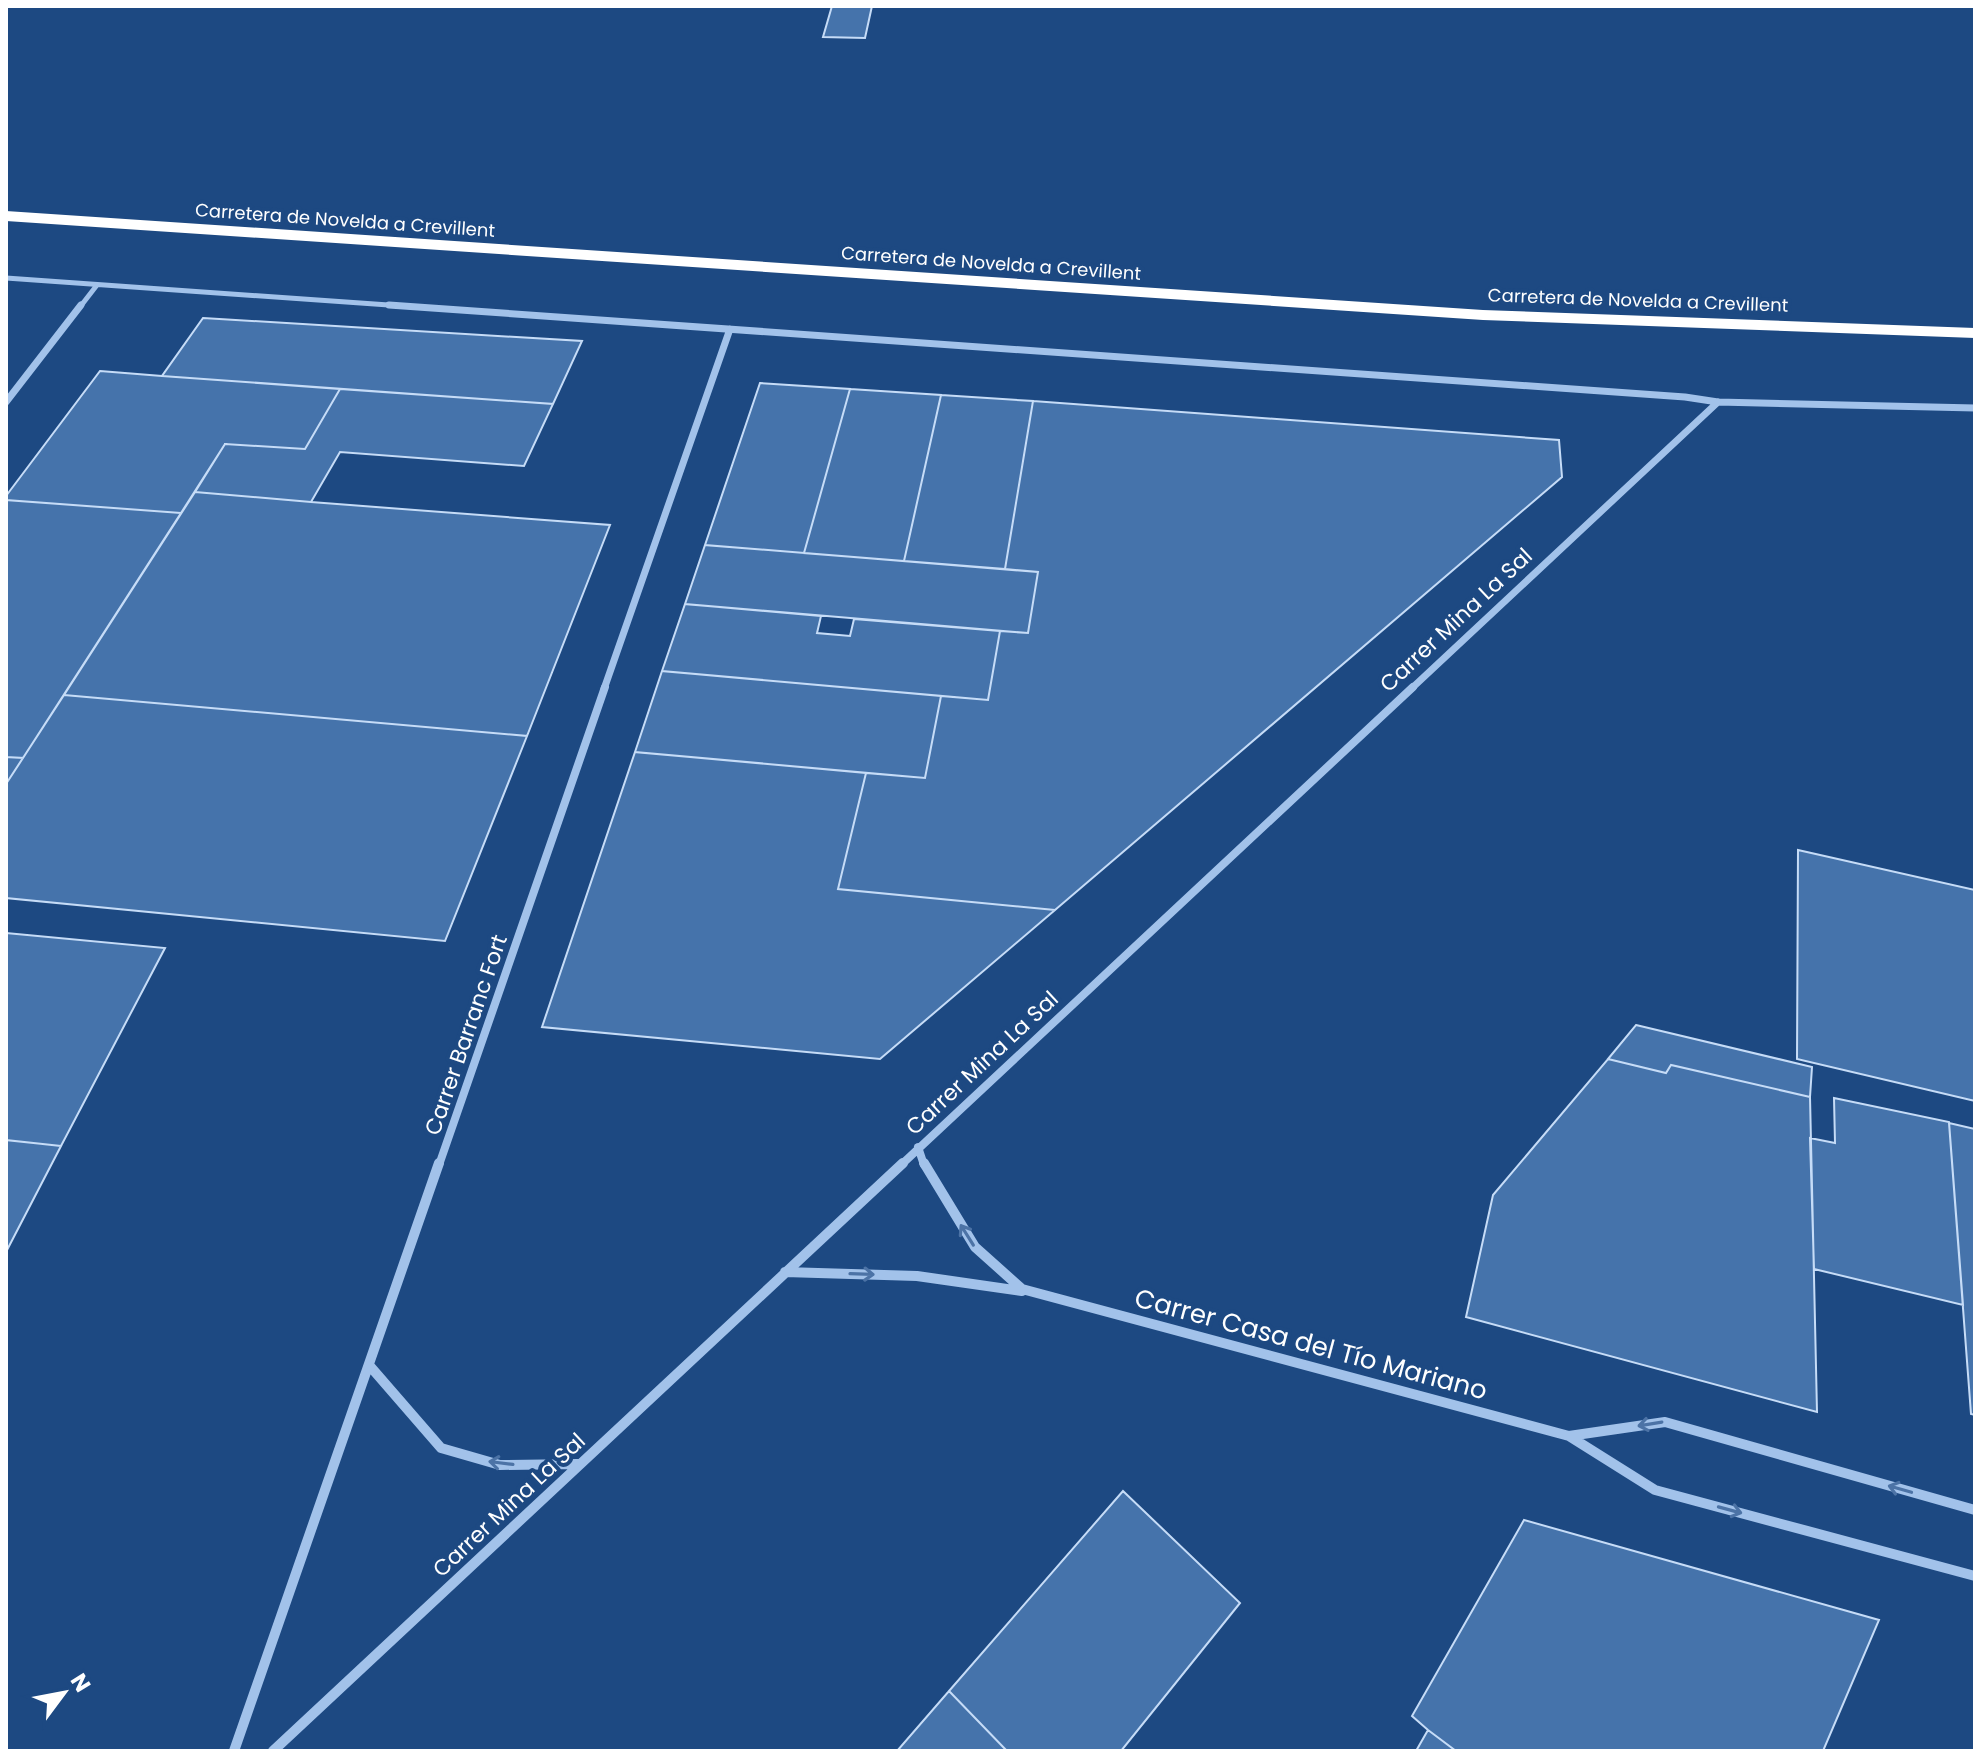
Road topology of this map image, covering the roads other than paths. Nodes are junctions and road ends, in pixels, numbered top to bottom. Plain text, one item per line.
1 (6, 216) edge
2 (6, 278) edge
3 (97, 285) junction
4 (730, 329) junction
5 (1975, 333) edge
6 (6, 402) edge
7 (1718, 402) junction
8 (1975, 408) edge
9 (918, 1147) junction
10 (784, 1272) junction
11 (1041, 1293) junction
12 (369, 1365) junction
13 (1569, 1436) junction
14 (579, 1464) junction
15 (1975, 1510) edge
16 (1975, 1576) edge
17 (234, 1751) edge
18 (273, 1751) edge

1 - 5 highway, Carretera de Novelda a Crevillent
2 - 3 street
3 - 4 street
3 - 6 street
4 - 7 street
4 - 12 street, Carrer Barranc Fort
7 - 8 street
7 - 9 street, Carrer Mina La Sal
9 - 10 street, Carrer Mina La Sal
11 -> 9 street, Carrer Casa del Tío Mariano
10 -> 11 street, Carrer Casa del Tío Mariano
10 - 14 street, Carrer Mina La Sal
11 - 13 street, Carrer Casa del Tío Mariano
14 -> 12 street
12 - 17 street, Carrer Barranc Fort
15 -> 13 street, Carrer Casa del Tío Mariano
13 -> 16 street, Carrer Casa del Tío Mariano
14 - 18 street, Carrer Mina La Sal

